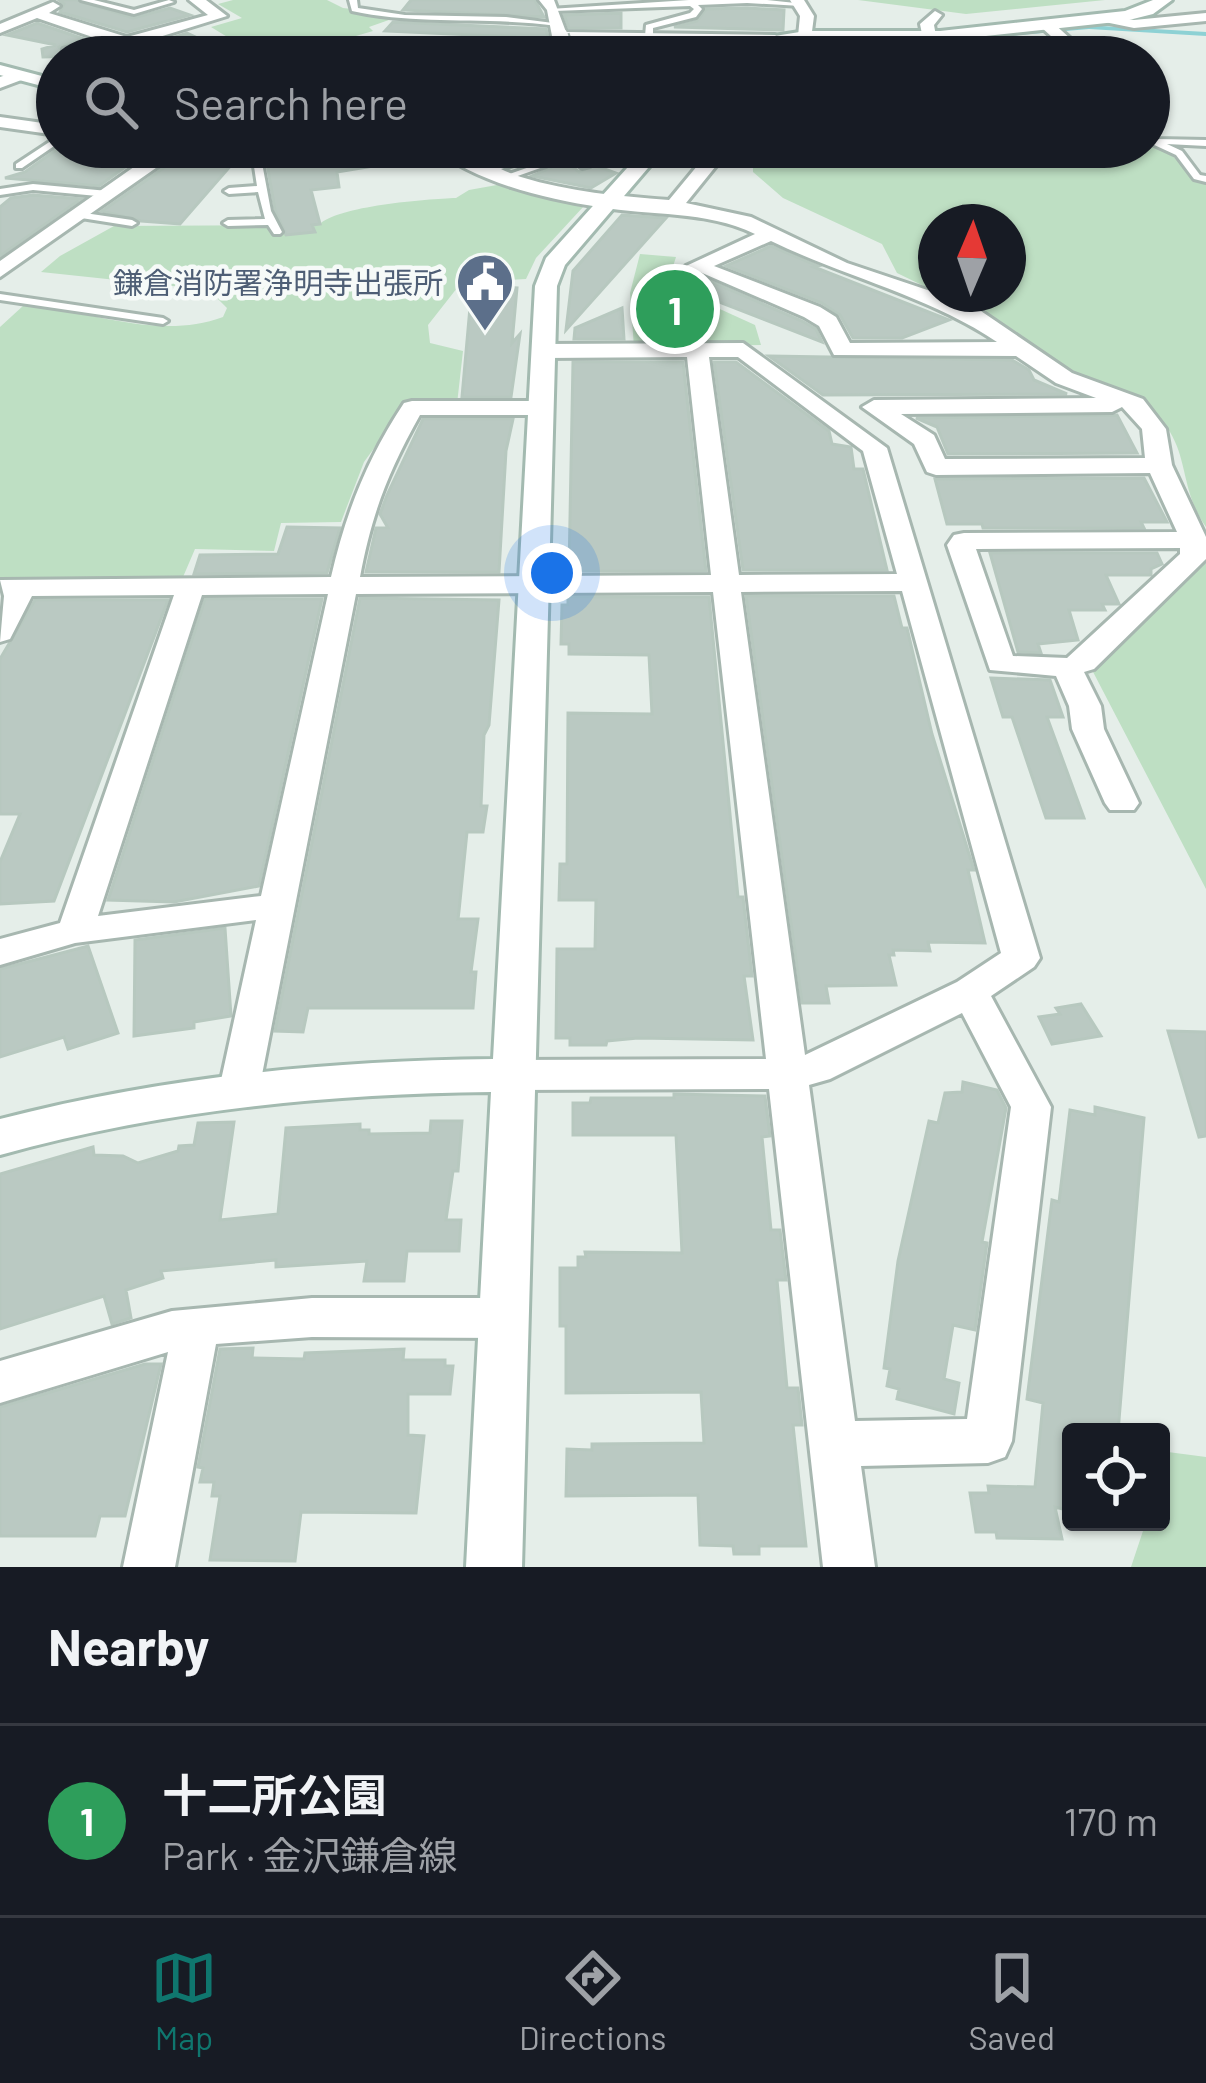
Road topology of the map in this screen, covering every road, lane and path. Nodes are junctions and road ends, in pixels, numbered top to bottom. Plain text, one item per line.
1 (74, 0) edge
2 (85, 0) edge
3 (196, 0) edge
4 (353, 0) edge
5 (747, 0) edge
6 (1164, 0) edge
7 (122, 2) edge
8 (170, 2) edge
9 (690, 2) edge
10 (799, 2) edge
11 (602, 3) edge
12 (108, 5) junction
13 (34, 13) junction
14 (935, 15) dead end
15 (1206, 17) edge
16 (1096, 19) junction
17 (1046, 24) junction
18 (558, 28) edge
19 (0, 29) edge
20 (110, 36) edge
21 (133, 36) edge
22 (599, 36) edge
23 (649, 36) joint
24 (806, 36) joint
25 (934, 36) junction
26 (1057, 36) edge
27 (5, 78) edge
28 (36, 81) edge
29 (0, 122) edge
30 (36, 127) edge
31 (1170, 138) edge
32 (1206, 143) edge
33 (1170, 147) edge
34 (36, 154) edge
35 (19, 166) dead end
36 (135, 168) edge
37 (258, 168) edge
38 (486, 168) edge
39 (512, 168) edge
40 (530, 168) edge
41 (637, 168) edge
42 (705, 168) edge
43 (498, 174) junction
44 (1206, 179) edge
45 (262, 189) junction
46 (229, 190) dead end
47 (0, 192) edge
48 (108, 194) junction
49 (606, 202) junction
50 (674, 206) junction
51 (78, 215) junction
52 (227, 223) dead end
53 (132, 224) dead end
54 (771, 234) junction
55 (0, 240) edge
56 (34, 243) junction
57 (0, 271) edge
58 (0, 297) edge
59 (163, 321) dead end
60 (1019, 349) junction
61 (697, 350) junction
62 (544, 352) junction
63 (1135, 404) junction
64 (541, 408) junction
65 (1159, 465) junction
66 (1194, 540) junction
67 (915, 582) junction
68 (727, 584) junction
69 (533, 585) junction
70 (191, 587) junction
71 (345, 587) junction
72 (11, 588) edge
73 (0, 633) edge
74 (1067, 668) junction
75 (1122, 803) dead end
76 (275, 906) junction
77 (75, 931) junction
78 (0, 952) edge
79 (970, 992) junction
80 (786, 1073) junction
81 (514, 1076) junction
82 (239, 1085) junction
83 (0, 1137) edge
84 (505, 1318) junction
85 (196, 1328) junction
86 (0, 1382) edge
87 (835, 1444) junction
88 (149, 1567) edge
89 (494, 1567) edge
90 (849, 1567) edge

1 - 13 street
2 - 12 lane
3 - 21 street
4 - 18 lane
5 - 9 lane
5 - 10 lane
6 - 16 street
7 - 12 lane
8 - 12 lane
9 - 11 lane
9 - 23 lane
10 - 24 street
11 - 18 lane
13 - 19 street
13 - 20 street
14 - 25 street
15 - 16 street
16 - 17 street
17 - 25 street
17 - 26 street
18 - 22 street
18 - 23 street
24 - 25 street
27 - 28 street
29 - 30 street
31 - 32 lane
33 - 44 lane
34 - 35 lane
36 - 48 street
37 - 45 lane
38 - 43 street
39 - 43 lane
40 - 43 lane
41 - 49 street
42 - 50 street
43 - 49 street
45 - 46 lane
45 - 52 lane
47 - 48 lane
48 - 51 street
49 - 50 street
49 - 62 street
50 - 54 street
51 - 53 lane
51 - 56 street
54 - 60 street
54 - 60 street
55 - 56 street
56 - 57 street
58 - 59 lane
60 - 63 street
61 - 62 street
61 - 67 street
61 - 68 street
62 - 64 street
63 - 65 street
63 - 65 street
64 - 69 street
64 - 71 street
65 - 66 street
66 - 74 street
66 - 74 street
67 - 68 street
67 - 79 street
68 - 69 street
68 - 80 street
69 - 71 street
69 - 81 street
70 - 71 street
70 - 72 street
70 - 77 street
71 - 76 street
72 - 73 street
74 - 75 street
76 - 77 street
76 - 82 street
77 - 78 street
79 - 80 street
79 - 87 street
80 - 81 street
80 - 87 street
81 - 82 street
81 - 84 street
82 - 83 street
84 - 85 street
84 - 89 street
85 - 86 street
85 - 88 street
87 - 90 street

